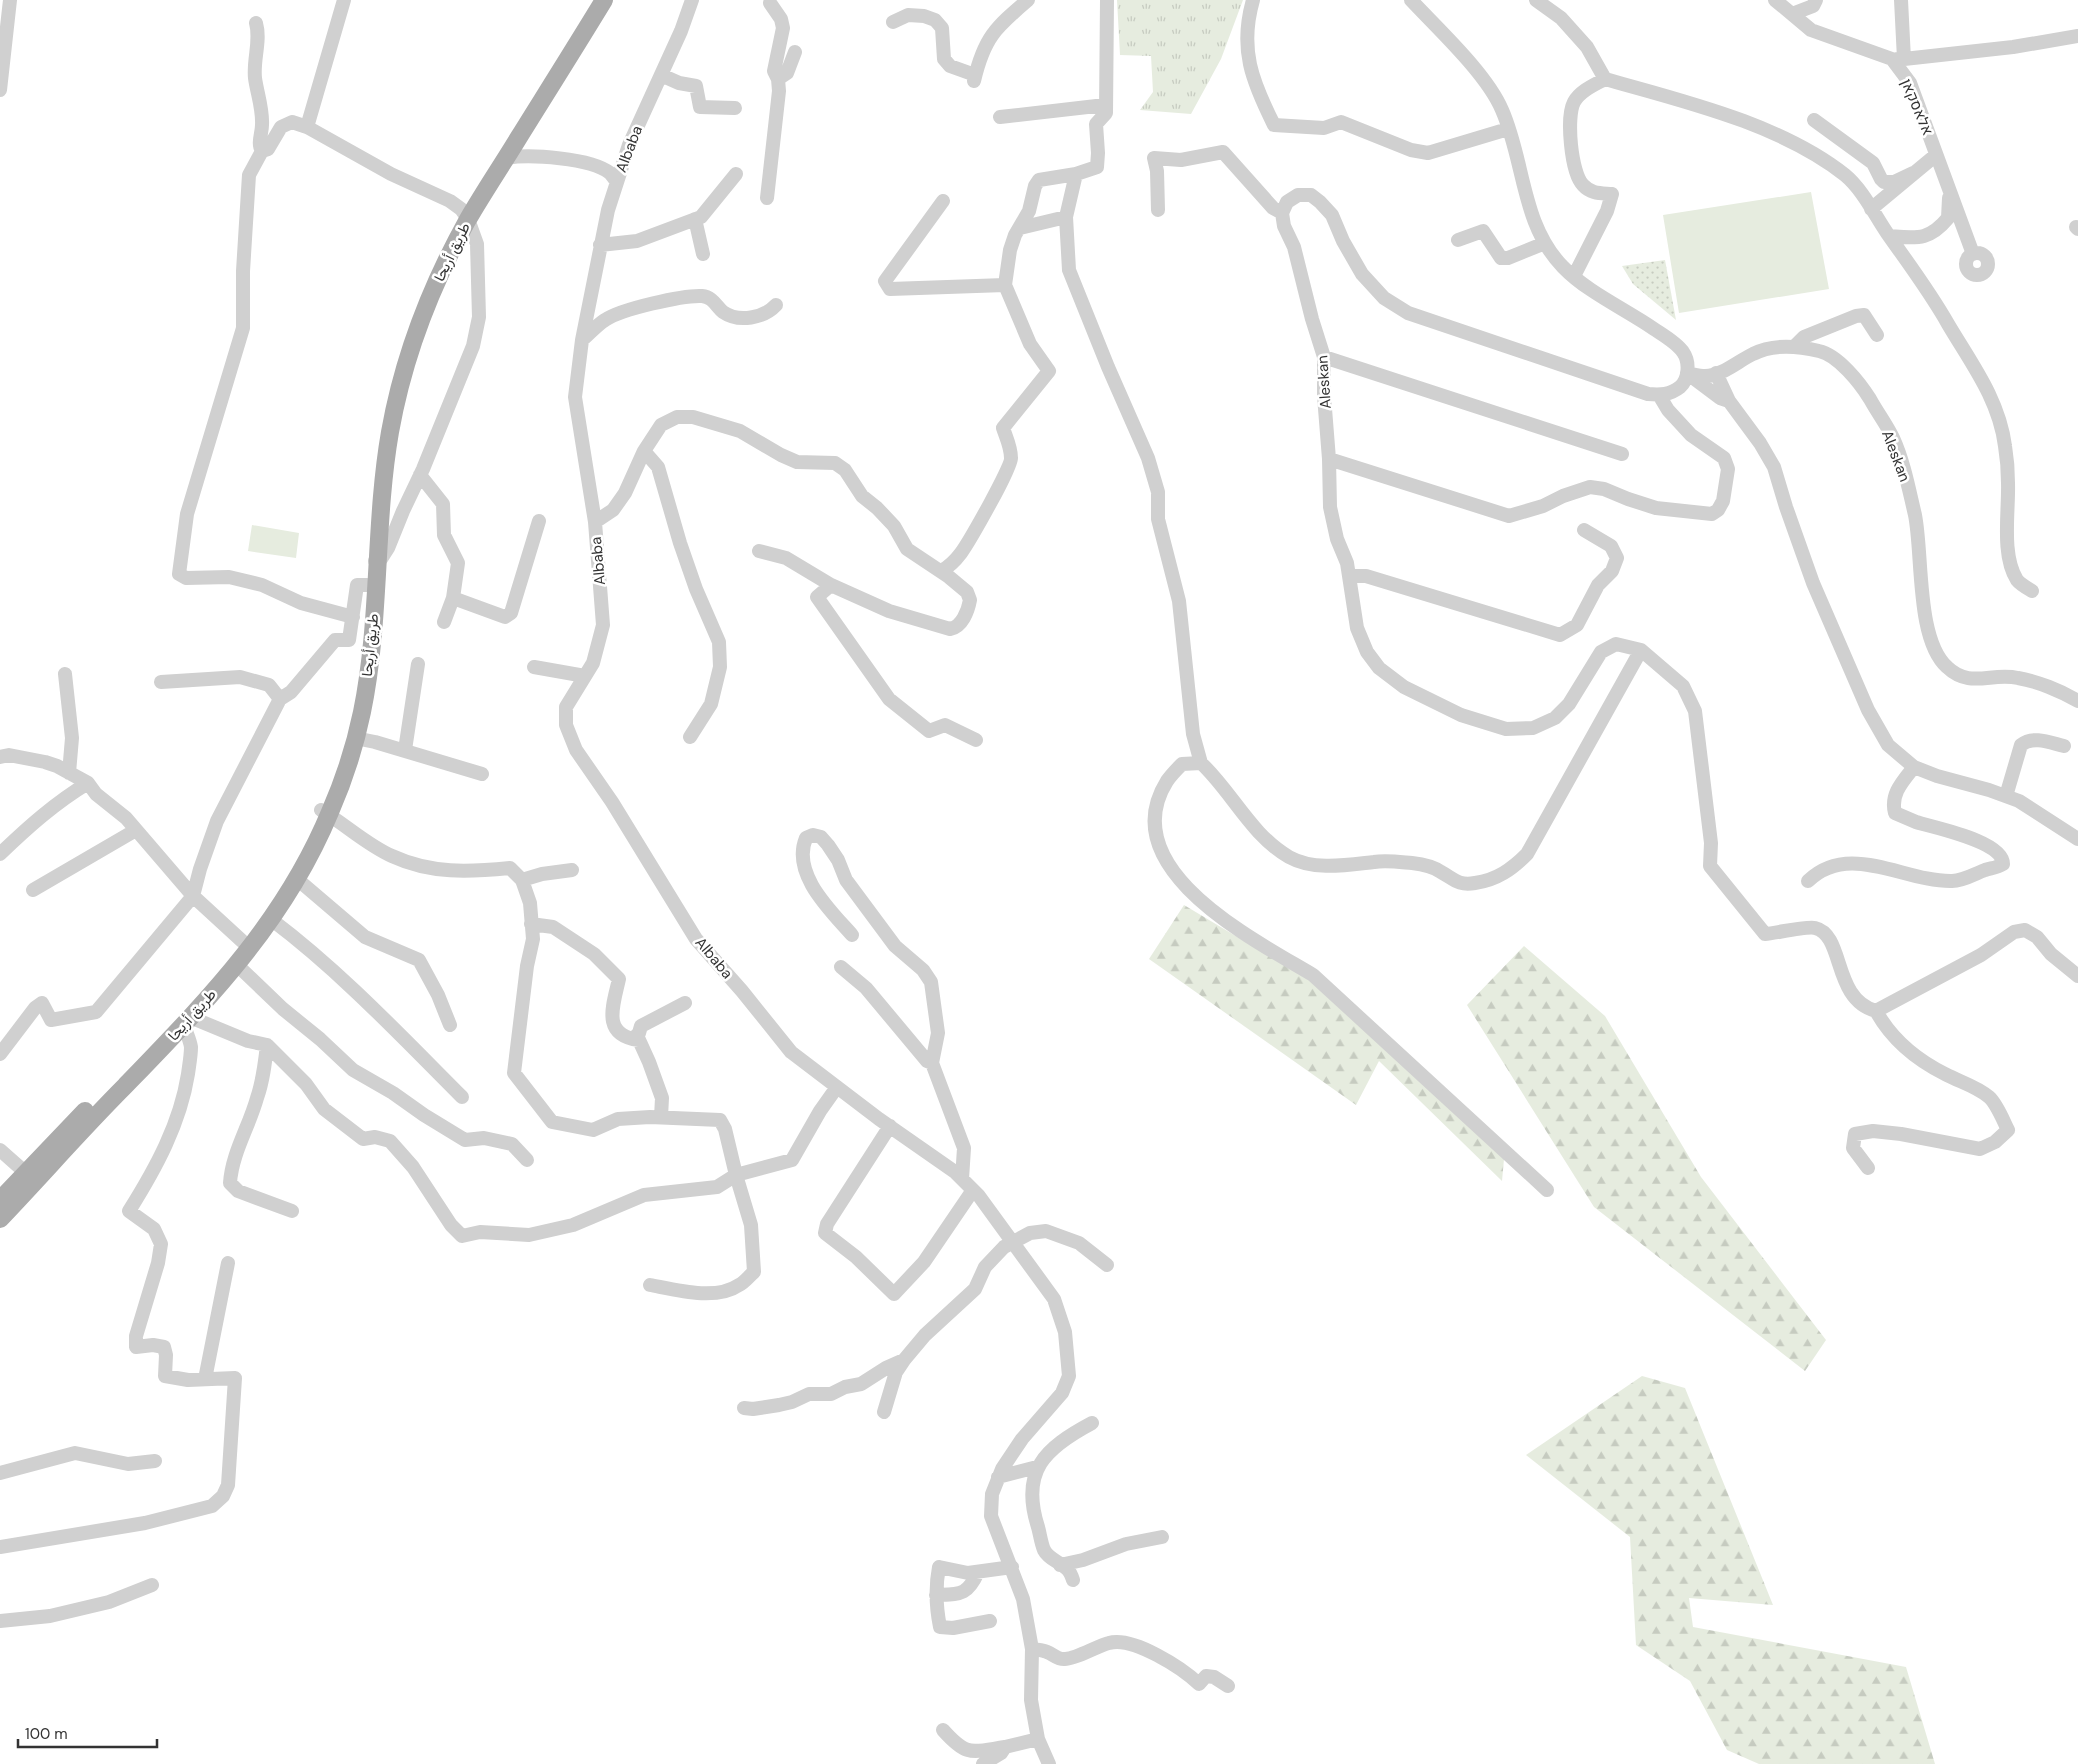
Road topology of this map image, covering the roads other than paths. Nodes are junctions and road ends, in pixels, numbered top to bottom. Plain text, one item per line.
1 (10, 0) edge
2 (344, 0) edge
3 (592, 0) edge
4 (604, 0) edge
5 (692, 0) edge
6 (1028, 0) edge
7 (1107, 0) edge
8 (1253, 0) edge
9 (1411, 0) edge
10 (1775, 0) edge
11 (1816, 0) edge
12 (1901, 0) edge
13 (770, 1) edge
14 (1540, 1) edge
15 (1792, 14) junction
16 (892, 22) dead end
17 (256, 23) dead end
18 (2078, 36) edge
19 (795, 52) dead end
20 (1898, 59) junction
21 (661, 75) junction
22 (778, 79) junction
23 (1605, 79) junction
24 (0, 90) edge
25 (1105, 105) junction
26 (735, 108) dead end
27 (1000, 118) dead end
28 (1814, 120) dead end
29 (307, 127) junction
30 (1508, 128) junction
31 (262, 151) junction
32 (1936, 155) junction
33 (506, 158) junction
34 (1913, 173) junction
35 (736, 174) dead end
36 (1076, 174) junction
37 (617, 182) junction
38 (1949, 189) junction
39 (767, 198) dead end
40 (943, 201) dead end
41 (1871, 209) junction
42 (1158, 210) dead end
43 (1282, 213) junction
44 (465, 214) junction
45 (1066, 217) junction
46 (695, 219) junction
47 (1020, 228) junction
48 (1889, 236) junction
49 (1458, 240) dead end
50 (1545, 243) junction
51 (600, 245) junction
52 (703, 254) dead end
53 (1973, 254) dead end
54 (1574, 276) junction
55 (1006, 285) junction
56 (776, 305) dead end
57 (1877, 335) dead end
58 (582, 340) junction
59 (1794, 347) junction
60 (1324, 357) junction
61 (1687, 367) junction
62 (1716, 373) junction
63 (1658, 395) junction
64 (1729, 401) junction
65 (644, 450) junction
66 (1622, 454) dead end
67 (1329, 459) junction
68 (420, 476) junction
69 (539, 521) dead end
70 (594, 522) junction
71 (1584, 530) dead end
72 (759, 551) dead end
73 (374, 561) junction
74 (941, 571) junction
75 (1349, 576) junction
76 (367, 585) junction
77 (831, 585) junction
78 (2032, 591) dead end
79 (453, 598) junction
80 (353, 617) junction
81 (444, 622) dead end
82 (1641, 650) junction
83 (418, 664) dead end
84 (534, 667) dead end
85 (65, 674) dead end
86 (585, 676) junction
87 (161, 682) dead end
88 (280, 699) junction
89 (2078, 701) edge
90 (690, 737) dead end
91 (355, 738) junction
92 (976, 740) dead end
93 (2064, 746) dead end
94 (405, 750) junction
95 (0, 757) edge
96 (1201, 763) junction
97 (1914, 767) junction
98 (69, 773) junction
99 (482, 774) dead end
100 (88, 783) junction
101 (2006, 796) junction
102 (325, 813) junction
103 (136, 830) junction
104 (2078, 839) edge
105 (0, 854) edge
106 (572, 870) dead end
107 (297, 879) junction
108 (522, 880) junction
109 (1808, 881) dead end
110 (33, 890) dead end
111 (193, 896) junction
112 (272, 920) junction
113 (532, 924) junction
114 (852, 935) dead end
115 (242, 941) junction
116 (237, 965) junction
117 (841, 967) dead end
118 (2078, 976) edge
119 (685, 1004) dead end
120 (1876, 1011) junction
121 (187, 1021) junction
122 (450, 1025) dead end
123 (633, 1039) junction
124 (267, 1045) junction
125 (0, 1054) edge
126 (932, 1063) junction
127 (836, 1087) junction
128 (462, 1097) dead end
129 (662, 1118) junction
130 (890, 1126) junction
131 (0, 1150) edge
132 (527, 1160) dead end
133 (1868, 1168) dead end
134 (26, 1173) junction
135 (736, 1175) junction
136 (962, 1179) junction
137 (974, 1190) junction
138 (1548, 1190) dead end
139 (0, 1200) edge
140 (292, 1211) dead end
141 (0, 1219) edge
142 (1014, 1241) junction
143 (228, 1263) dead end
144 (1107, 1265) dead end
145 (650, 1285) dead end
146 (904, 1360) junction
147 (206, 1379) junction
148 (744, 1408) dead end
149 (884, 1412) dead end
150 (1092, 1423) dead end
151 (155, 1461) dead end
152 (1037, 1467) junction
153 (0, 1473) edge
154 (998, 1477) junction
155 (1162, 1537) dead end
156 (0, 1547) edge
157 (1060, 1564) junction
158 (1012, 1567) junction
159 (978, 1572) junction
160 (1073, 1580) dead end
161 (152, 1585) dead end
162 (936, 1595) junction
163 (0, 1621) edge
164 (990, 1622) dead end
165 (1032, 1649) junction
166 (1228, 1686) dead end
167 (943, 1730) dead end
168 (1038, 1739) junction
169 (1005, 1747) junction
170 (983, 1764) edge
171 (1049, 1764) edge

1 - 24 street
2 - 29 street
3 - 44 main road, طريق أريحا
4 - 33 main road, طريق أريحا
5 - 21 street, Albaba
6 - 16 street
7 - 25 street
8 - 30 street
9 - 30 street
10 - 15 street
11 - 15 street
12 - 20 street
13 - 22 street
14 - 23 street
15 - 20 street
17 - 31 street
18 - 20 street
19 - 22 street
20 - 32 street, אלאסקאן
21 - 26 street
21 - 37 street, Albaba
22 - 39 street
23 - 41 street
23 - 54 street
25 - 27 street
25 - 36 street
28 - 34 street
29 - 31 street
29 - 44 street
30 - 50 street
31 - 80 street
32 - 34 street
32 - 38 street, אלאסקאן
33 - 37 street
33 - 44 main road, طريق أريحا
34 - 41 street
35 - 46 street
36 - 45 street
36 - 47 street
37 - 51 street, Albaba
38 - 48 street
38 - 53 street, אלאסקאן
40 - 55 street
41 - 48 street
42 - 43 street
43 - 60 street, Aleskan
43 - 63 street
44 - 68 street
44 - 73 main road, طريق أريحا
45 - 47 street
45 - 96 street
46 - 51 street
46 - 52 street
47 - 55 street
48 - 78 street
49 - 50 street
50 - 54 street
51 - 58 street, Albaba
54 - 61 street
55 - 74 street
56 - 58 street
57 - 59 street
58 - 70 street, Albaba
59 - 62 street, Aleskan
59 - 89 street, Aleskan
60 - 66 street
60 - 67 street, Aleskan
61 - 62 street, Aleskan
61 - 63 street
61 - 64 street
62 - 64 street
63 - 67 street
64 - 97 street
65 - 70 street
65 - 74 street
65 - 90 street
67 - 75 street, Aleskan
68 - 73 street
68 - 79 street
69 - 79 street
70 - 86 street, Albaba
71 - 75 street
72 - 77 street
73 - 76 main road, طريق أريحا
73 - 91 main road, طريق أريحا
74 - 77 street
75 - 82 street, Aleskan
76 - 80 street
76 - 102 main road, طريق أريحا
77 - 92 street
79 - 81 street
80 - 88 street
82 - 96 street
82 - 120 street
83 - 94 street
84 - 86 street
85 - 98 street
86 - 127 street, Albaba
87 - 88 street
88 - 111 street
91 - 94 street
91 - 102 main road, طريق أريحا
93 - 101 street
94 - 99 street
95 - 98 street
96 - 138 street
97 - 101 street
97 - 109 street
98 - 100 street
100 - 103 street
100 - 105 street
101 - 104 street
102 - 107 main road, طريق أريحا
102 - 108 street
102 - 115 main road, طريق أريحا
103 - 110 street
103 - 111 street
106 - 108 street
107 - 112 main road, طريق أريحا
107 - 122 street
108 - 113 street
111 - 115 street
111 - 125 street
112 - 116 main road, طريق أريحا
112 - 128 street
113 - 123 street
113 - 129 street
114 - 126 street
115 - 134 main road, طريق أريحا
116 - 121 main road, طريق أريحا
116 - 132 street
117 - 126 street
118 - 120 street
119 - 123 street
120 - 133 street
121 - 124 street
121 - 141 main road, طريق أريحا
121 - 147 street
123 - 129 street
124 - 135 street
124 - 140 street
126 - 136 street
127 - 130 street, Albaba
127 - 135 street
129 - 135 street
130 - 136 street, Albaba
130 - 137 street
131 - 134 street
134 - 139 main road, طريق أريحا
135 - 145 street
136 - 137 street, Albaba
137 - 142 street, Albaba
142 - 144 street
142 - 146 street
142 - 154 street, Albaba
143 - 147 street
146 - 148 street
146 - 149 street
147 - 156 street
150 - 152 street
151 - 153 street
152 - 154 street
152 - 157 street
154 - 158 street, Albaba
155 - 157 street
157 - 160 street
158 - 159 street
158 - 165 street, Albaba
159 - 162 street
159 - 162 street
161 - 163 street
162 - 164 street
165 - 166 street
165 - 168 street, Albaba
167 - 169 street
168 - 169 street
168 - 171 street, Albaba
169 - 170 street

